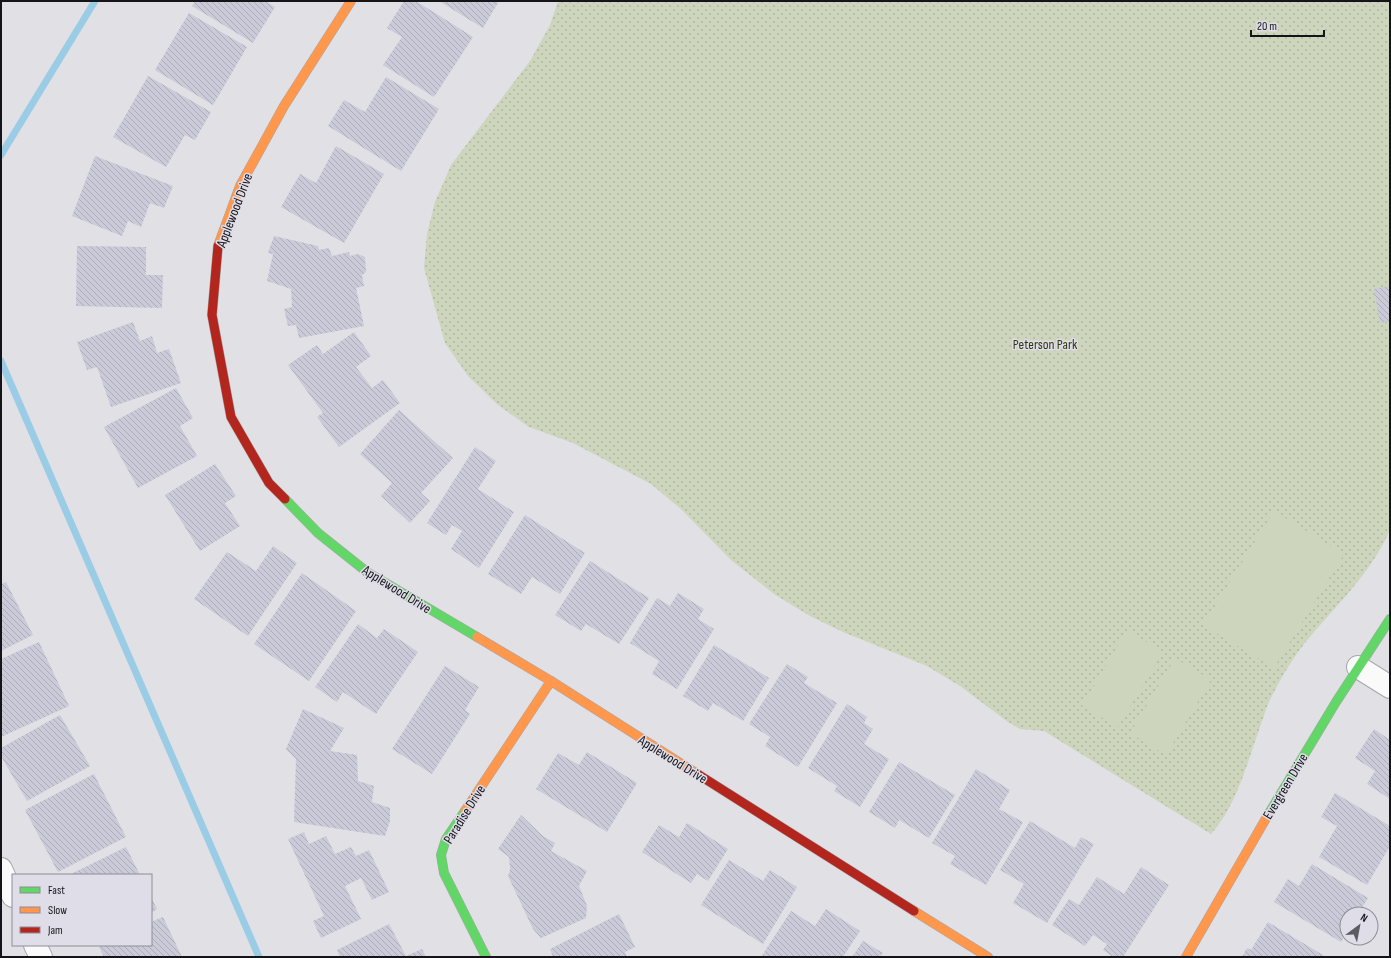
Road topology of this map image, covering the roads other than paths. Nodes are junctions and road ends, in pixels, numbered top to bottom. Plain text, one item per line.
1 (351, 1) edge
2 (1390, 619) edge
3 (1358, 667) junction
4 (551, 681) junction
5 (1390, 687) edge
6 (1, 869) edge
7 (12, 894) edge
8 (36, 946) edge
9 (41, 957) edge
10 (486, 957) edge
11 (988, 957) edge
12 (1186, 957) edge

1 - 4 street, Applewood Drive
2 - 3 street, Evergreen Drive
3 - 5 street
3 - 12 street, Evergreen Drive
4 - 10 street, Paradise Drive
4 - 11 street, Applewood Drive
6 - 7 street
8 - 9 street

